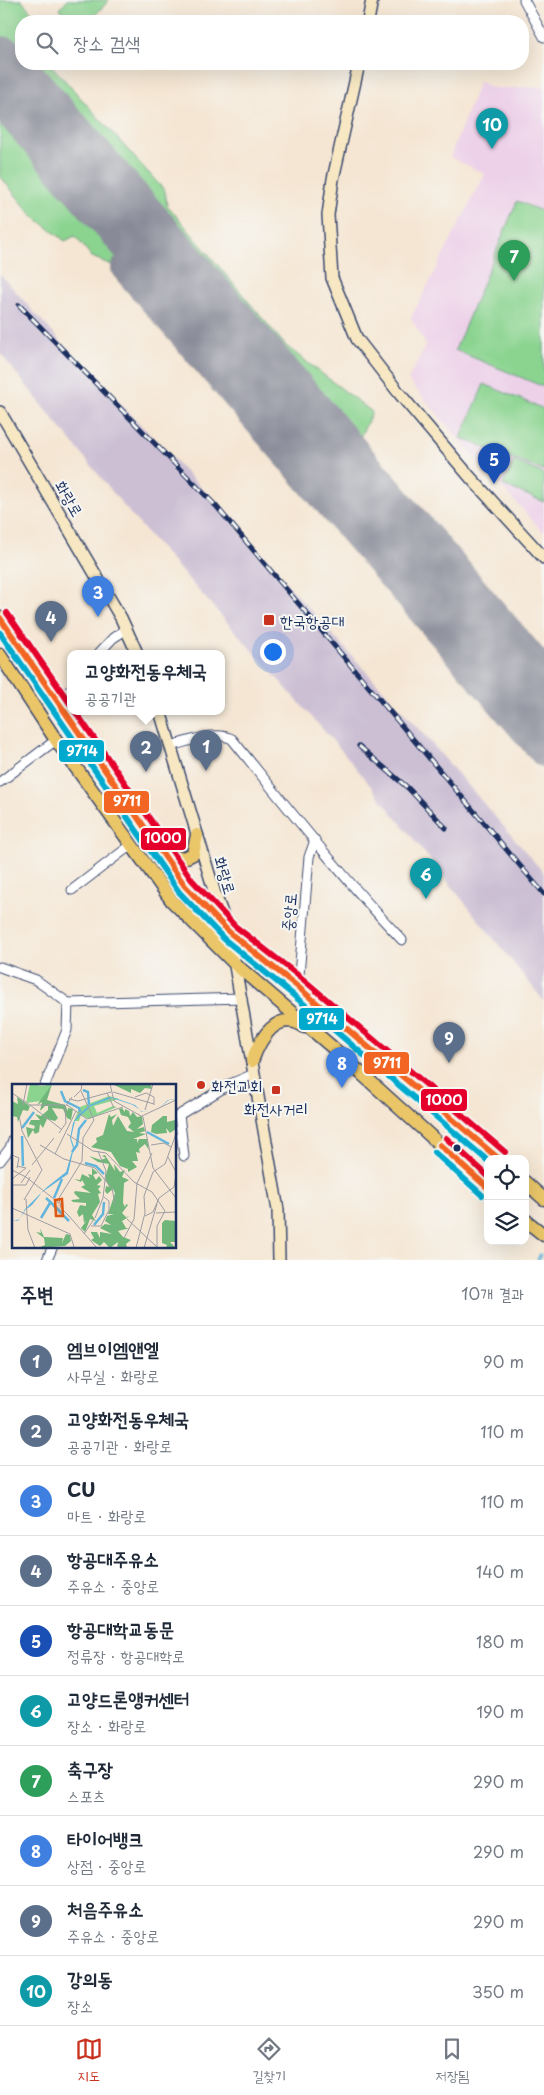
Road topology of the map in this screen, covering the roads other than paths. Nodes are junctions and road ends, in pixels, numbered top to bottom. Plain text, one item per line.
1 (372, 0) edge
2 (524, 0) edge
3 (369, 15) edge
4 (544, 37) edge
5 (358, 70) edge
6 (0, 412) edge
7 (544, 558) edge
8 (0, 618) edge
9 (127, 629) junction
10 (102, 650) edge
11 (137, 650) edge
12 (0, 655) edge
13 (67, 693) edge
14 (57, 702) junction
15 (161, 715) edge
16 (56, 740) junction
17 (170, 746) junction
18 (0, 782) edge
19 (197, 835) junction
20 (315, 840) junction
21 (131, 845) junction
22 (162, 851) junction
23 (72, 890) dead end
24 (229, 932) junction
25 (402, 940) dead end
26 (235, 964) junction
27 (0, 967) edge
28 (298, 987) junction
29 (242, 998) junction
30 (68, 1003) junction
31 (316, 1034) junction
32 (253, 1067) junction
33 (45, 1084) edge
34 (12, 1143) edge
35 (494, 1155) edge
36 (184, 1156) dead end
37 (0, 1160) edge
38 (484, 1184) edge
39 (529, 1186) edge
40 (544, 1199) edge
41 (529, 1223) edge
42 (544, 1235) edge
43 (52, 1248) edge
44 (47, 1260) edge
45 (279, 1260) edge

1 - 3 main road
2 - 4 street
5 - 7 main road
6 - 9 main road, 화랑로
8 - 14 main road
9 - 10 street
9 - 11 main road, 화랑로
12 - 16 main road
13 - 14 street
14 - 22 main road
15 - 17 main road, 화랑로
16 - 18 street
16 - 21 main road
17 - 19 main road, 화랑로
17 - 20 street
19 - 22 main road
19 - 24 main road, 화랑로
20 - 25 street
20 - 28 street, 중앙로
21 - 23 street
21 - 26 main road
22 - 24 main road
24 - 26 main road, 화랑로
24 - 28 main road
26 - 29 main road, 화랑로
26 - 31 main road
27 - 30 street
28 - 35 main road
29 - 30 street
29 - 32 main road, 화랑로
30 - 33 street
31 - 32 main road
31 - 38 main road
32 - 36 street
32 - 45 main road, 화랑로
34 - 37 street
39 - 40 main road
41 - 42 main road
43 - 44 street

